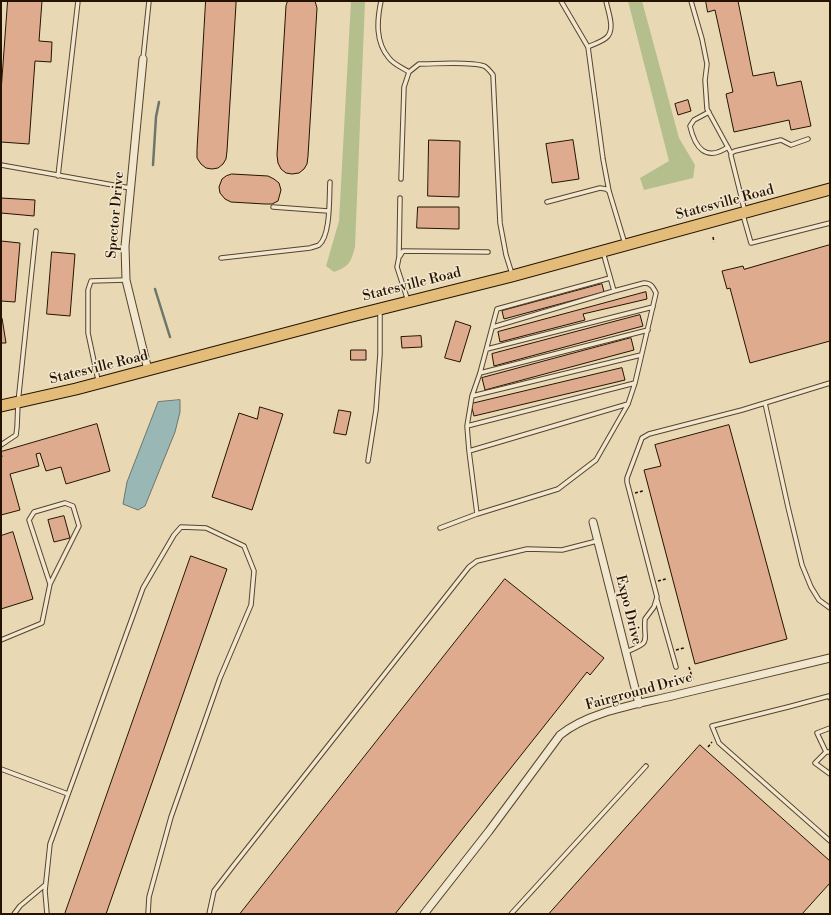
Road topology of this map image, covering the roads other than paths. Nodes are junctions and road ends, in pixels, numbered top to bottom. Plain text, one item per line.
1 (78, 1) edge
2 (149, 1) edge
3 (381, 1) edge
4 (561, 1) edge
5 (606, 1) edge
6 (691, 1) edge
7 (588, 47) junction
8 (143, 59) joint
9 (409, 72) junction
10 (709, 112) junction
11 (808, 139) dead end
12 (728, 147) junction
13 (731, 154) junction
14 (1, 165) edge
15 (58, 176) junction
16 (402, 179) dead end
17 (330, 182) dead end
18 (131, 188) junction
19 (830, 189) edge
20 (609, 191) junction
21 (400, 198) dead end
22 (547, 202) dead end
23 (273, 207) dead end
24 (328, 211) junction
25 (744, 213) junction
26 (830, 224) edge
27 (36, 231) dead end
28 (625, 245) junction
29 (603, 251) junction
30 (488, 252) dead end
31 (399, 257) junction
32 (221, 258) dead end
33 (512, 276) junction
34 (610, 278) junction
35 (126, 280) junction
36 (614, 291) junction
37 (408, 302) junction
38 (653, 307) junction
39 (380, 309) junction
40 (493, 327) junction
41 (648, 330) junction
42 (487, 349) junction
43 (641, 355) junction
44 (148, 370) junction
45 (480, 373) junction
46 (635, 383) junction
47 (830, 383) edge
48 (99, 384) junction
49 (472, 396) junction
50 (765, 402) junction
51 (18, 403) junction
52 (628, 404) junction
53 (1, 406) edge
54 (467, 426) junction
55 (1, 445) edge
56 (469, 451) junction
57 (368, 462) dead end
58 (477, 514) junction
59 (593, 522) dead end
60 (440, 528) dead end
61 (597, 541) junction
62 (50, 584) junction
63 (657, 597) junction
64 (830, 608) edge
65 (1, 640) edge
66 (626, 652) junction
67 (830, 658) edge
68 (676, 667) dead end
69 (830, 698) edge
70 (639, 704) junction
71 (830, 728) edge
72 (828, 752) edge
73 (646, 766) dead end
74 (1, 769) edge
75 (830, 774) edge
76 (68, 794) junction
77 (830, 841) edge
78 (45, 885) junction
79 (14, 914) edge
80 (47, 914) edge
81 (148, 914) edge
82 (209, 914) edge
83 (424, 914) edge
84 (511, 914) edge

1 - 15 lane
2 - 8 lane
3 - 9 lane
4 - 7 lane
5 - 7 lane
6 - 10 lane
7 - 20 lane
8 - 18 street, Spector Drive
9 - 16 lane
9 - 33 lane
10 - 12 lane
10 - 12 lane
11 - 13 lane
12 - 13 lane
13 - 25 lane
14 - 15 lane
15 - 18 lane
17 - 24 lane
18 - 35 street, Spector Drive
19 - 25 main road, Statesville Road
20 - 22 lane
20 - 28 lane
21 - 31 lane
23 - 24 lane
24 - 32 lane
25 - 26 lane
25 - 28 main road, Statesville Road
27 - 51 lane
28 - 29 main road, Statesville Road
29 - 33 main road, Statesville Road
29 - 34 lane
30 - 31 lane
31 - 37 lane
33 - 37 main road, Statesville Road
34 - 36 lane
34 - 40 lane
35 - 44 street, Spector Drive
35 - 48 lane
36 - 38 lane
36 - 40 lane
37 - 39 main road, Statesville Road
38 - 41 lane
38 - 42 lane
39 - 44 main road, Statesville Road
39 - 57 lane
40 - 42 lane
41 - 43 lane
41 - 45 lane
42 - 45 lane
43 - 46 lane
43 - 49 lane
44 - 48 main road, Statesville Road
45 - 49 lane
46 - 52 lane
46 - 54 lane
47 - 50 lane
48 - 51 main road, Statesville Road
49 - 54 lane
50 - 63 lane
50 - 64 lane
51 - 53 main road, Statesville Road
51 - 55 lane
52 - 56 lane
52 - 58 lane
54 - 56 lane
56 - 58 lane
58 - 60 lane
59 - 61 street, Expo Drive
61 - 66 street, Expo Drive
61 - 82 lane
62 - 62 lane
62 - 65 lane
63 - 66 lane
63 - 68 lane
66 - 70 street, Expo Drive
67 - 70 street, Fairground Drive
69 - 77 lane
70 - 83 street, Fairground Drive
71 - 72 lane
72 - 75 lane
73 - 84 lane
74 - 76 lane
76 - 78 lane
76 - 81 lane
78 - 79 lane
78 - 80 lane

